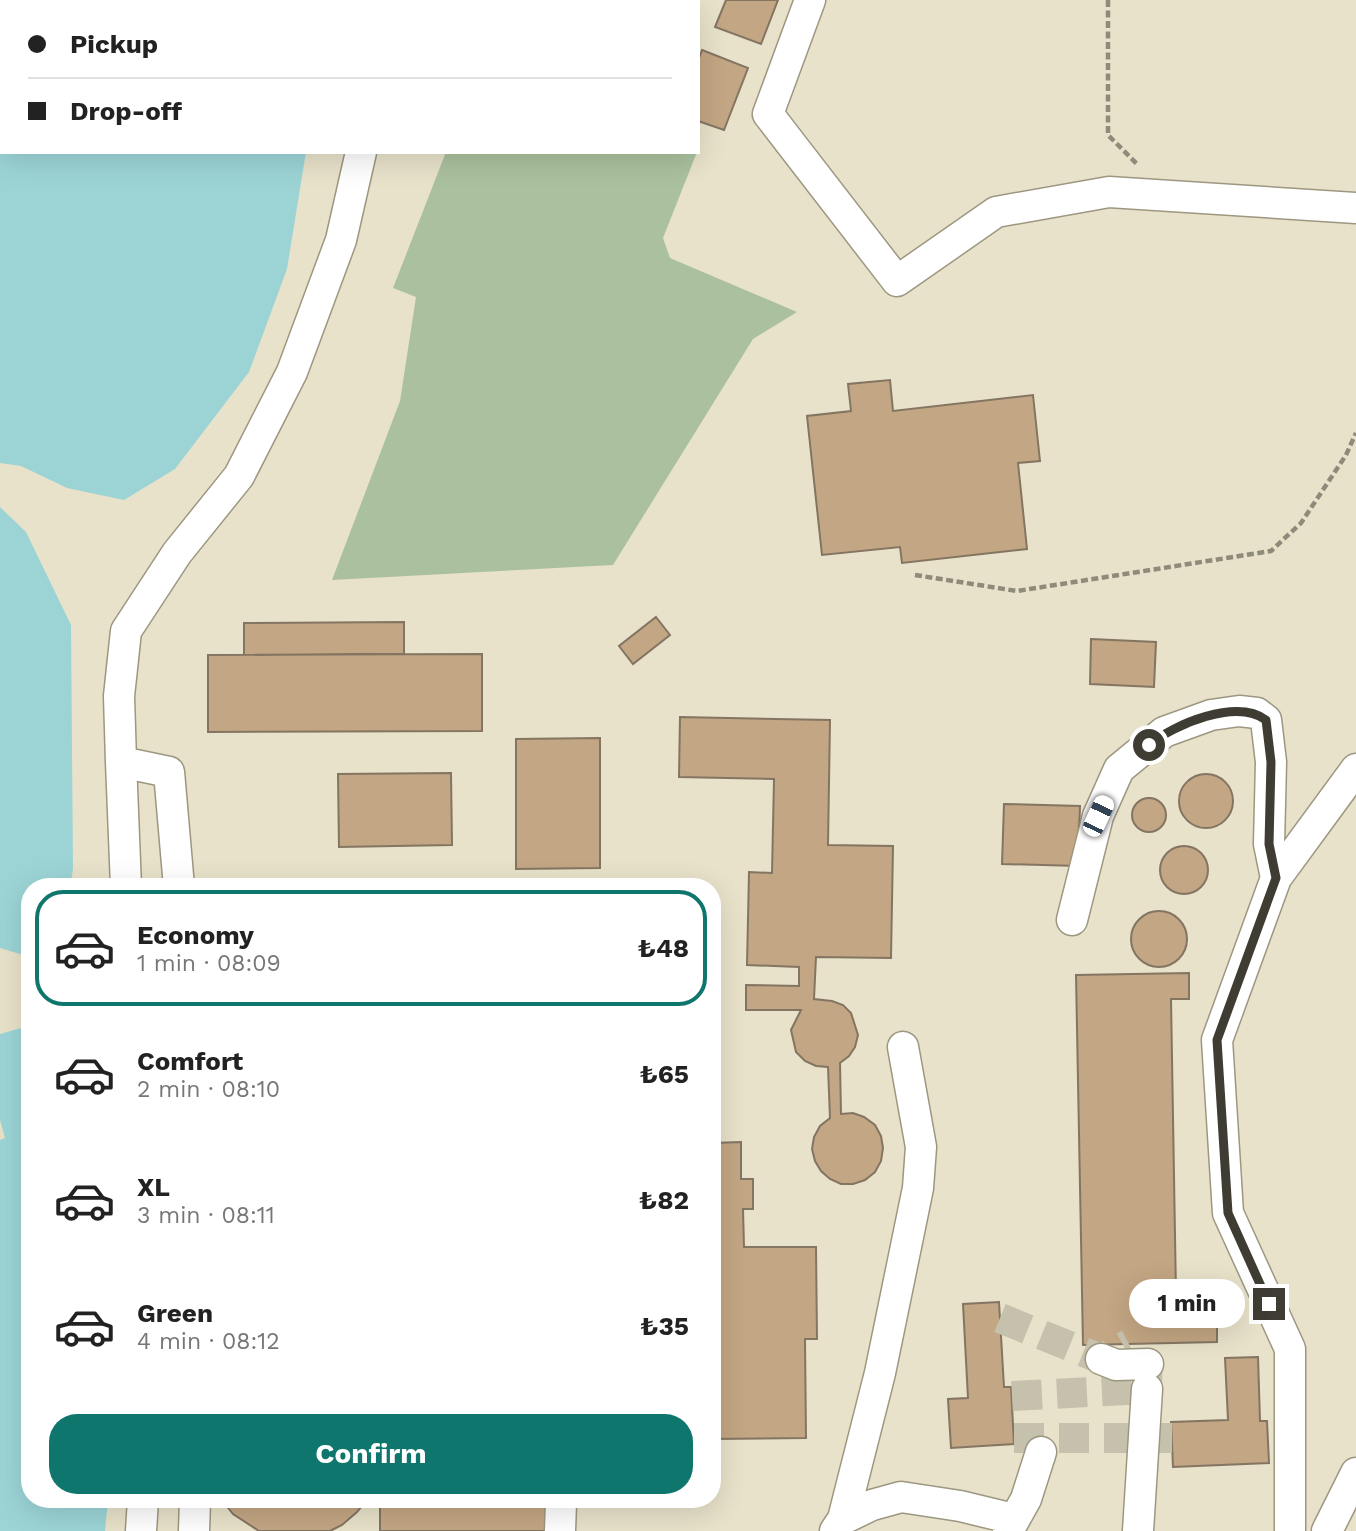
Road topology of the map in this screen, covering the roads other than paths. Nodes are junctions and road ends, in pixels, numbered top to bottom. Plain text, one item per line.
1 (810, 0) edge
2 (361, 154) edge
3 (1356, 208) edge
4 (121, 762) junction
5 (1356, 769) edge
6 (125, 878) edge
7 (178, 878) edge
8 (1276, 878) junction
9 (1073, 920) dead end
10 (903, 1047) dead end
11 (1101, 1359) dead end
12 (1041, 1452) dead end
13 (1356, 1473) edge
14 (142, 1508) edge
15 (195, 1508) edge
16 (839, 1525) edge
17 (1011, 1525) edge
18 (141, 1531) edge
19 (194, 1531) edge
20 (1138, 1531) edge
21 (1290, 1531) edge
22 (1327, 1531) edge

1 - 3 lane
2 - 4 lane
4 - 6 lane
4 - 7 lane
5 - 8 lane
8 - 9 lane
8 - 21 lane
10 - 16 lane
11 - 20 lane
12 - 17 lane
13 - 22 lane
14 - 18 lane
15 - 19 lane
16 - 17 lane

